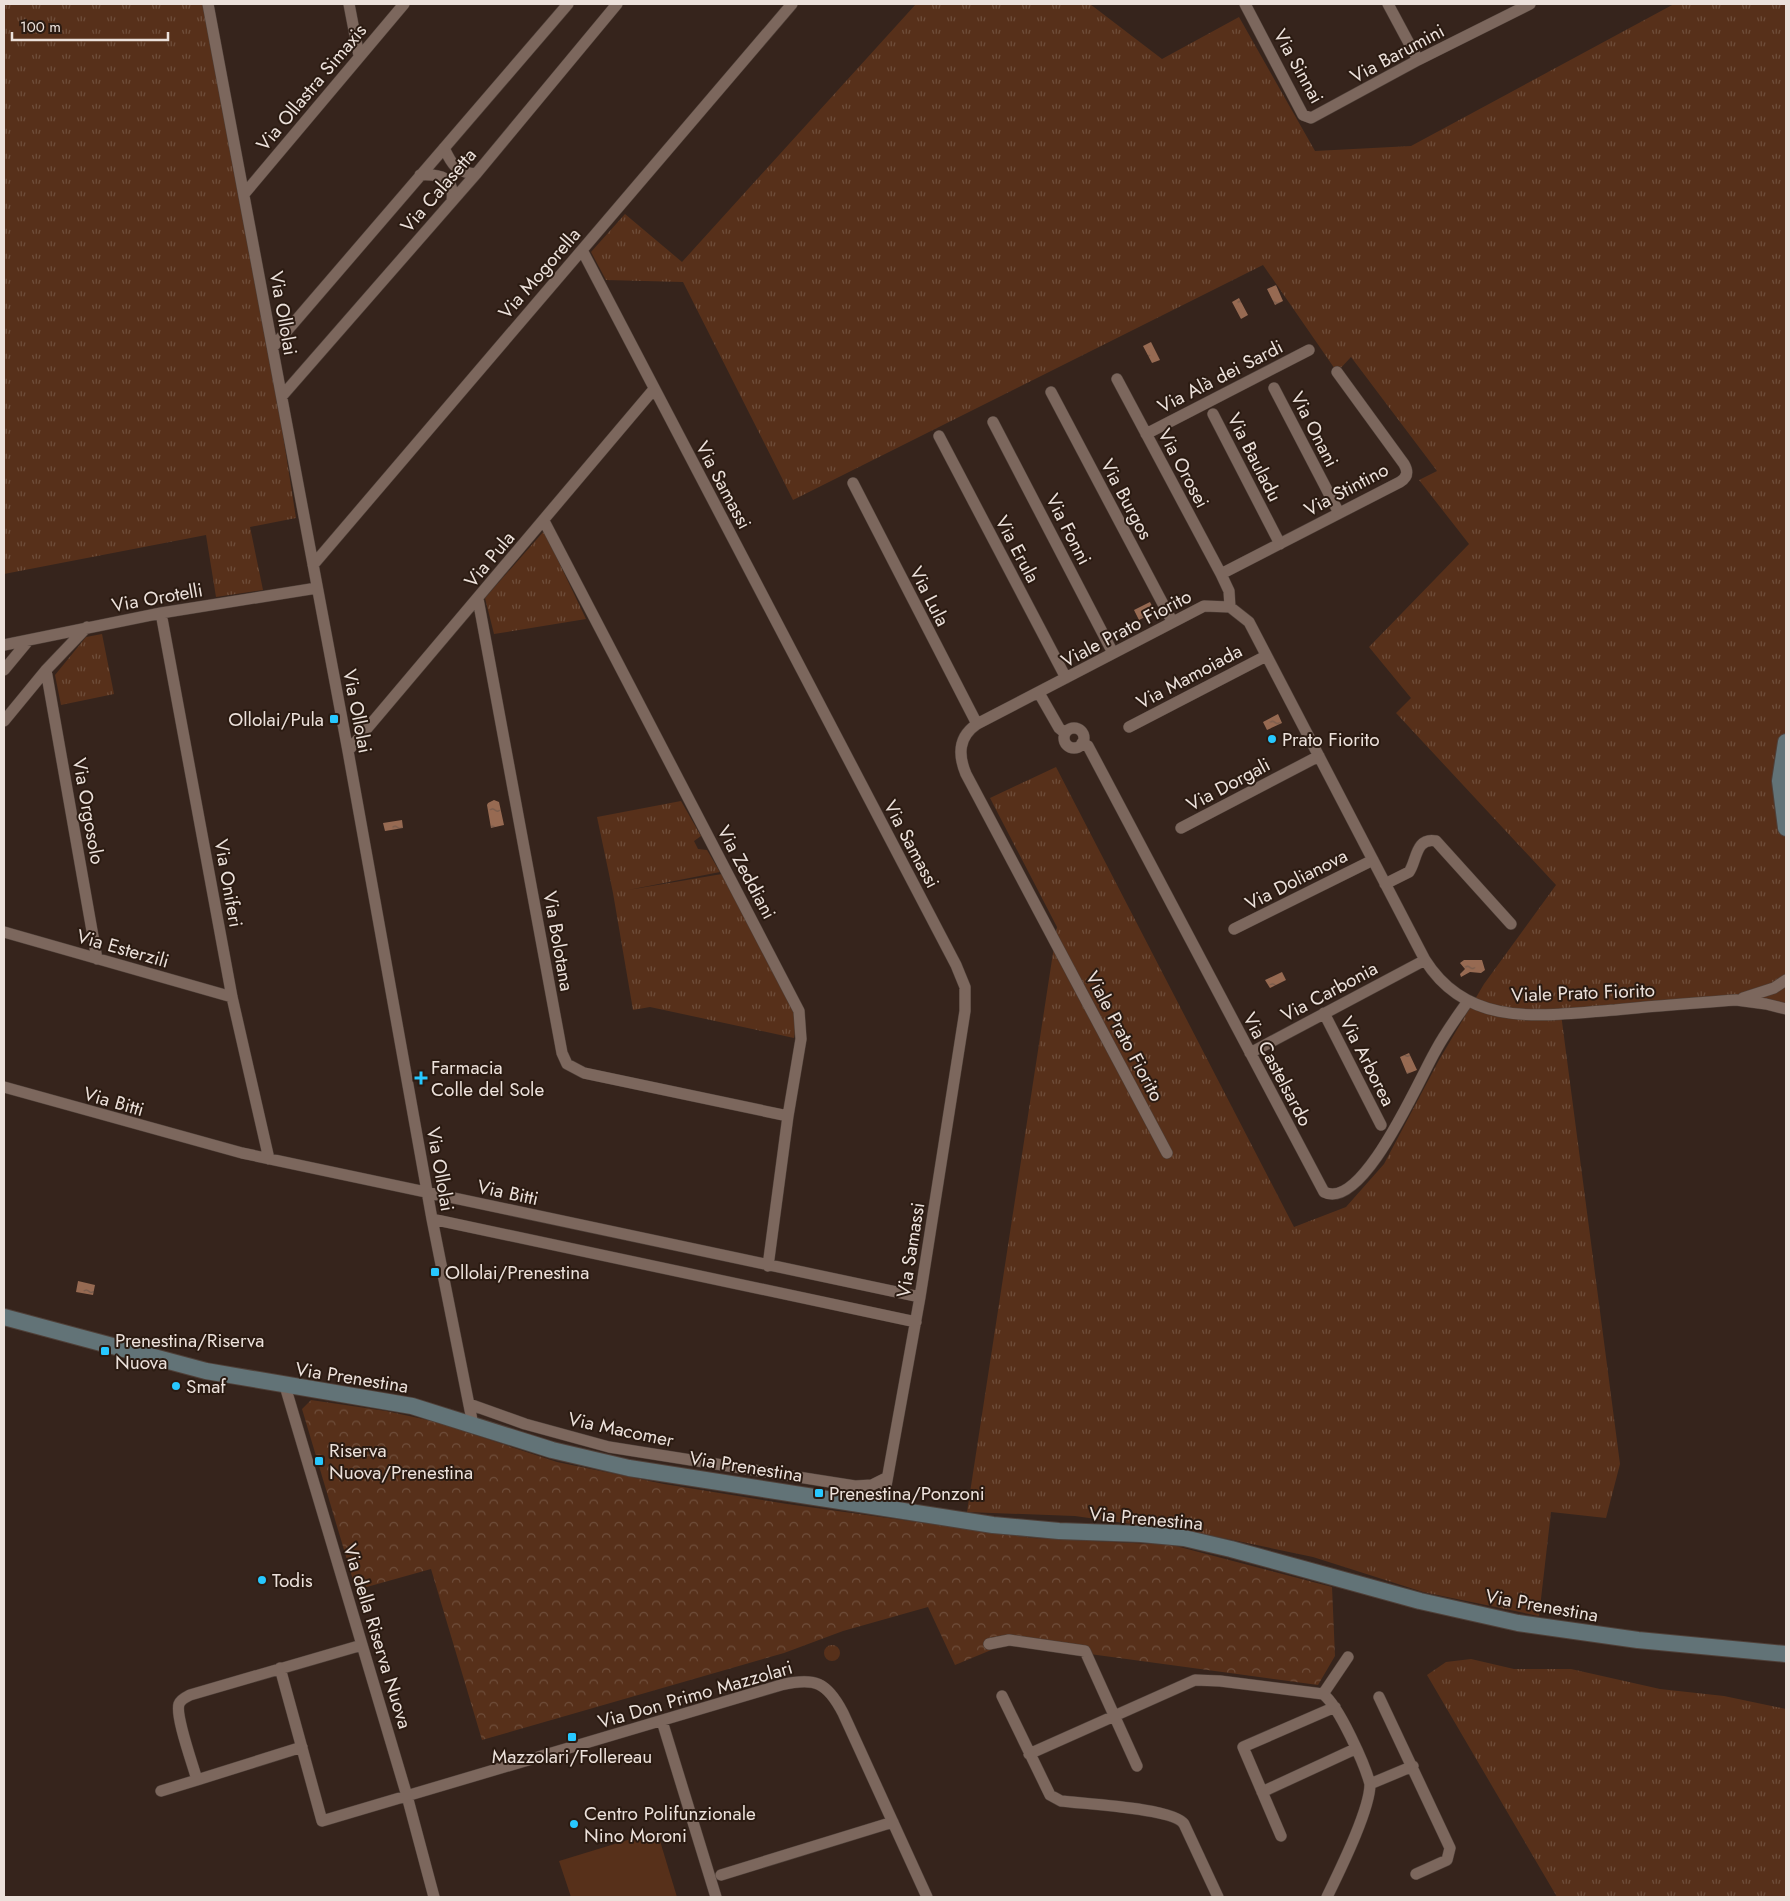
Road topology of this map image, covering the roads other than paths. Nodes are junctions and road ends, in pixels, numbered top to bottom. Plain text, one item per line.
1 (208, 4) edge
2 (349, 4) edge
3 (404, 4) edge
4 (568, 4) edge
5 (792, 4) edge
6 (1246, 4) edge
7 (1388, 4) edge
8 (1529, 4) edge
9 (616, 5) edge
10 (359, 56) junction
11 (1418, 60) junction
12 (1308, 118) joint
13 (444, 148) junction
14 (476, 174) junction
15 (420, 175) junction
16 (245, 193) junction
17 (452, 201) junction
18 (582, 250) junction
19 (272, 347) junction
20 (1309, 350) dead end
21 (1337, 372) dead end
22 (1117, 379) dead end
23 (1274, 388) dead end
24 (654, 389) junction
25 (1050, 392) dead end
26 (282, 396) junction
27 (1214, 414) dead end
28 (994, 422) dead end
29 (1146, 434) junction
30 (940, 436) dead end
31 (853, 483) dead end
32 (1339, 513) junction
33 (544, 521) junction
34 (1280, 544) junction
35 (313, 565) junction
36 (1221, 574) junction
37 (317, 588) junction
38 (478, 599) junction
39 (1230, 607) junction
40 (161, 613) junction
41 (1172, 621) junction
42 (87, 628) junction
43 (28, 641) junction
44 (4, 646) edge
45 (1113, 653) junction
46 (1266, 656) junction
47 (4, 670) edge
48 (46, 670) junction
49 (1066, 678) junction
50 (1038, 693) junction
51 (4, 721) edge
52 (977, 724) junction
53 (1129, 727) dead end
54 (1786, 742) edge
55 (348, 751) junction
56 (1319, 756) junction
57 (1181, 828) dead end
58 (1786, 828) edge
59 (1373, 860) junction
60 (1385, 884) junction
61 (1511, 924) dead end
62 (1234, 929) dead end
63 (4, 932) edge
64 (97, 959) junction
65 (1425, 960) junction
66 (1786, 980) edge
67 (232, 997) junction
68 (1736, 1000) junction
69 (1468, 1001) junction
70 (1786, 1009) edge
71 (1324, 1013) junction
72 (1250, 1052) junction
73 (4, 1087) edge
74 (788, 1116) junction
75 (1381, 1125) dead end
76 (1168, 1152) dead end
77 (268, 1159) junction
78 (427, 1193) junction
79 (432, 1219) junction
80 (768, 1266) junction
81 (920, 1297) junction
82 (4, 1317) edge
83 (916, 1322) junction
84 (285, 1386) junction
85 (469, 1404) junction
86 (473, 1425) junction
87 (886, 1478) junction
88 (882, 1508) junction
89 (989, 1644) dead end
90 (362, 1645) junction
91 (1786, 1654) edge
92 (1348, 1657) dead end
93 (280, 1668) junction
94 (1324, 1694) junction
95 (1002, 1696) dead end
96 (1379, 1697) dead end
97 (1336, 1707) junction
98 (1114, 1714) junction
99 (662, 1721) junction
100 (302, 1747) junction
101 (1356, 1749) junction
102 (1029, 1754) junction
103 (1137, 1766) dead end
104 (1412, 1766) junction
105 (197, 1780) junction
106 (1370, 1784) junction
107 (161, 1791) dead end
108 (1262, 1792) junction
109 (407, 1796) junction
110 (893, 1822) junction
111 (1281, 1836) dead end
112 (1416, 1874) dead end
113 (721, 1875) dead end
114 (434, 1897) edge
115 (716, 1897) edge
116 (927, 1897) edge
117 (1218, 1897) edge
118 (1327, 1897) edge

1 - 16 street, Via Ollolai
2 - 10 street
3 - 10 street, Via Ollastra Simaxis
4 - 13 street, Via Calasetta
5 - 18 street, Via Mogorella
6 - 12 street, Via Sinnai
7 - 11 street
8 - 11 street, Via Barumini
9 - 14 street, Via Calasetta
10 - 16 street, Via Ollastra Simaxis
11 - 12 street, Via Barumini
13 - 14 street
13 - 15 street, Via Calasetta
14 - 17 street, Via Calasetta
15 - 17 street
15 - 19 street, Via Calasetta
16 - 19 street, Via Ollolai
17 - 26 street, Via Calasetta
18 - 24 street, Via Samassi
18 - 35 street, Via Mogorella
19 - 26 street, Via Ollolai
20 - 29 street, Via Alà dei Sardi
21 - 32 street, Via Stintino
22 - 29 street, Via Orosei
23 - 32 street, Via Onani
24 - 33 street, Via Pula
24 - 81 street, Via Samassi
25 - 41 street, Via Burgos
26 - 35 street, Via Ollolai
27 - 34 street, Via Bauladu
28 - 45 street, Via Fonni
29 - 36 street, Via Orosei
30 - 49 street, Via Erula
31 - 52 street, Via Lula
32 - 34 street, Via Stintino
33 - 38 street, Via Pula
33 - 74 street, Via Zeddiani
34 - 36 street, Via Stintino
35 - 37 street, Via Ollolai
36 - 39 street
37 - 40 street, Via Orotelli
37 - 55 street, Via Ollolai
38 - 55 street, Via Pula
38 - 74 street, Via Bolotana
39 - 41 street, Viale Prato Fiorito
39 - 46 street, Viale Prato Fiorito
40 - 42 street, Via Orotelli
40 - 67 street, Via Oniferi
41 - 45 street, Viale Prato Fiorito
42 - 43 street, Via Orotelli
42 - 48 street
43 - 44 street, Via Orotelli
43 - 47 street
45 - 49 street, Viale Prato Fiorito
46 - 53 street, Via Mamoiada
46 - 56 street, Viale Prato Fiorito
48 - 51 street
48 - 64 street, Via Orgosolo
49 - 50 street, Viale Prato Fiorito
50 - 52 street, Viale Prato Fiorito
50 - 72 street, Via Castelsardo
52 - 76 street, Viale Prato Fiorito
54 - 58 main road
55 - 78 street, Via Ollolai
56 - 57 street, Via Dorgali
56 - 59 street, Viale Prato Fiorito
59 - 60 street, Viale Prato Fiorito
59 - 62 street, Via Dolianova
60 - 61 street
60 - 65 street, Viale Prato Fiorito
63 - 64 street, Via Esterzili
64 - 67 street, Via Esterzili
65 - 69 street, Viale Prato Fiorito
65 - 71 street, Via Carbonia
66 - 68 street, Viale Prato Fiorito
67 - 77 street, Via Oniferi
68 - 69 street, Viale Prato Fiorito
68 - 70 street, Viale Prato Fiorito
69 - 72 street, Via Castelsardo
71 - 72 street, Via Carbonia
71 - 75 street, Via Arborea
73 - 77 street, Via Bitti
74 - 80 street, Via Zeddiani
77 - 78 street, Via Bitti
78 - 79 street, Via Ollolai
78 - 80 street, Via Bitti
79 - 83 street
79 - 85 street, Via Ollolai
80 - 81 street, Via Bitti
81 - 83 street, Via Samassi
82 - 84 main road, Via Prenestina
83 - 87 street, Via Samassi
84 - 86 main road, Via Prenestina
84 - 90 street, Via della Riserva Nuova
85 - 86 street, Via Ollolai
85 - 87 street, Via Macomer
86 - 88 main road, Via Prenestina
87 - 88 street, Via Samassi
88 - 91 main road, Via Prenestina
89 - 98 street
90 - 93 street
90 - 109 street, Via della Riserva Nuova
92 - 94 street
93 - 100 street
93 - 105 street
94 - 97 street
94 - 98 street
95 - 102 street
96 - 104 street
97 - 101 street
97 - 108 street
98 - 102 street
98 - 103 street
99 - 109 street, Via Don Primo Mazzolari
99 - 110 street, Via Don Primo Mazzolari
99 - 115 street
100 - 105 street
100 - 109 street, Via Don Primo Mazzolari
101 - 106 street
101 - 108 street
102 - 117 street
104 - 106 street
104 - 112 street
105 - 107 street
106 - 118 street
108 - 111 street
109 - 114 street, Via della Riserva Nuova
110 - 113 street
110 - 116 street, Via Don Primo Mazzolari

